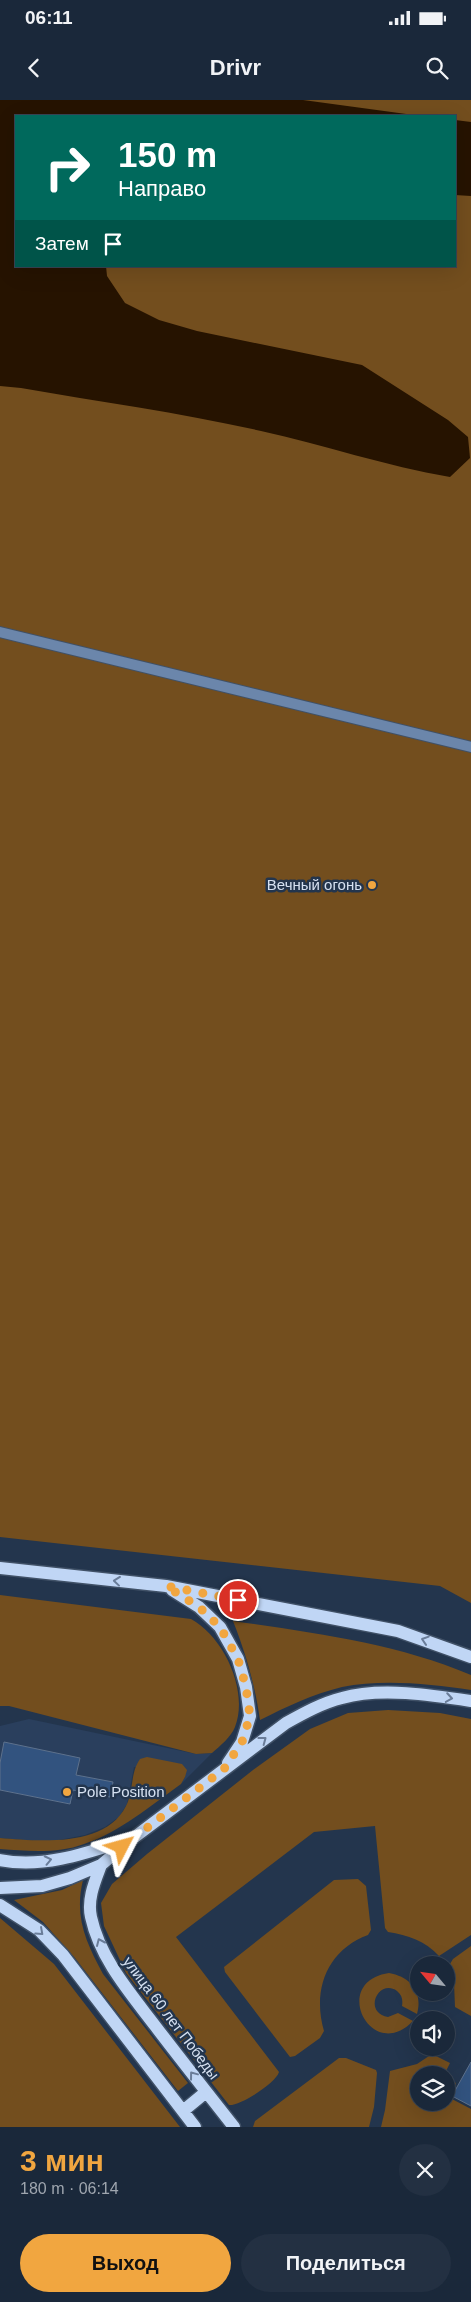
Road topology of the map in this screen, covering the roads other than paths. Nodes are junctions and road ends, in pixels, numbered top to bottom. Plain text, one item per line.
1 (0, 632) edge
2 (471, 747) edge
3 (0, 1568) edge
4 (166, 1586) junction
5 (471, 1657) edge
6 (471, 1701) edge
7 (224, 1769) junction
8 (132, 1838) junction
9 (0, 1860) edge
10 (101, 1865) junction
11 (0, 1888) edge
12 (0, 1905) edge
13 (206, 2092) junction
14 (183, 2111) junction
15 (195, 2127) edge
16 (234, 2127) edge

1 - 2 street
4 -> 3 main road
5 -> 4 main road
4 - 7 main road
7 -> 6 main road
7 - 8 main road
9 -> 8 main road
8 - 10 main road
10 - 11 main road
13 -> 10 main road, улица 60 лет Победы
12 -> 14 main road
13 - 14 main road
13 - 16 main road, улица 60 лет Победы
14 - 15 main road

